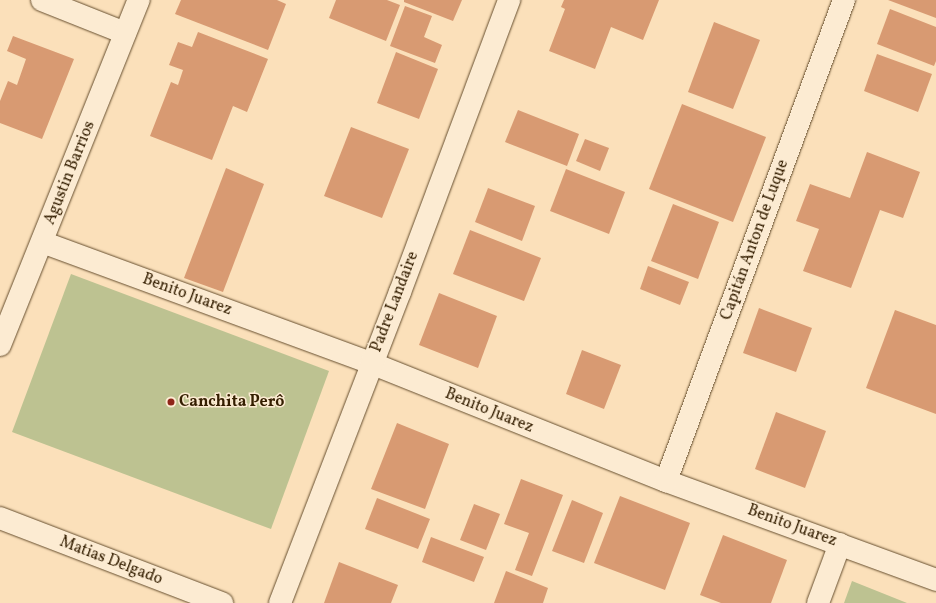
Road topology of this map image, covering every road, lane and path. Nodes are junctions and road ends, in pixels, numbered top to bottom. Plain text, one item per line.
1 (42, 0) edge
2 (139, 0) edge
3 (509, 0) edge
4 (844, 0) edge
5 (125, 33) junction
6 (42, 242) junction
7 (0, 345) edge
8 (372, 364) junction
9 (666, 481) junction
10 (0, 518) edge
11 (840, 544) junction
12 (936, 580) edge
13 (222, 603) edge
14 (280, 603) edge
15 (818, 603) edge

1 - 5 street
2 - 5 street, Agustin Barrios
3 - 8 street, Padre Landaire
4 - 9 street, Capitán Anton de Luque
5 - 6 street, Agustin Barrios
6 - 7 street, Agustin Barrios
6 - 8 street, Benito Juarez
8 - 9 street, Benito Juarez
8 - 14 street, Padre Landaire
9 - 11 street, Benito Juarez
10 - 13 street, Matias Delgado
11 - 12 street, Benito Juarez
11 - 15 street

